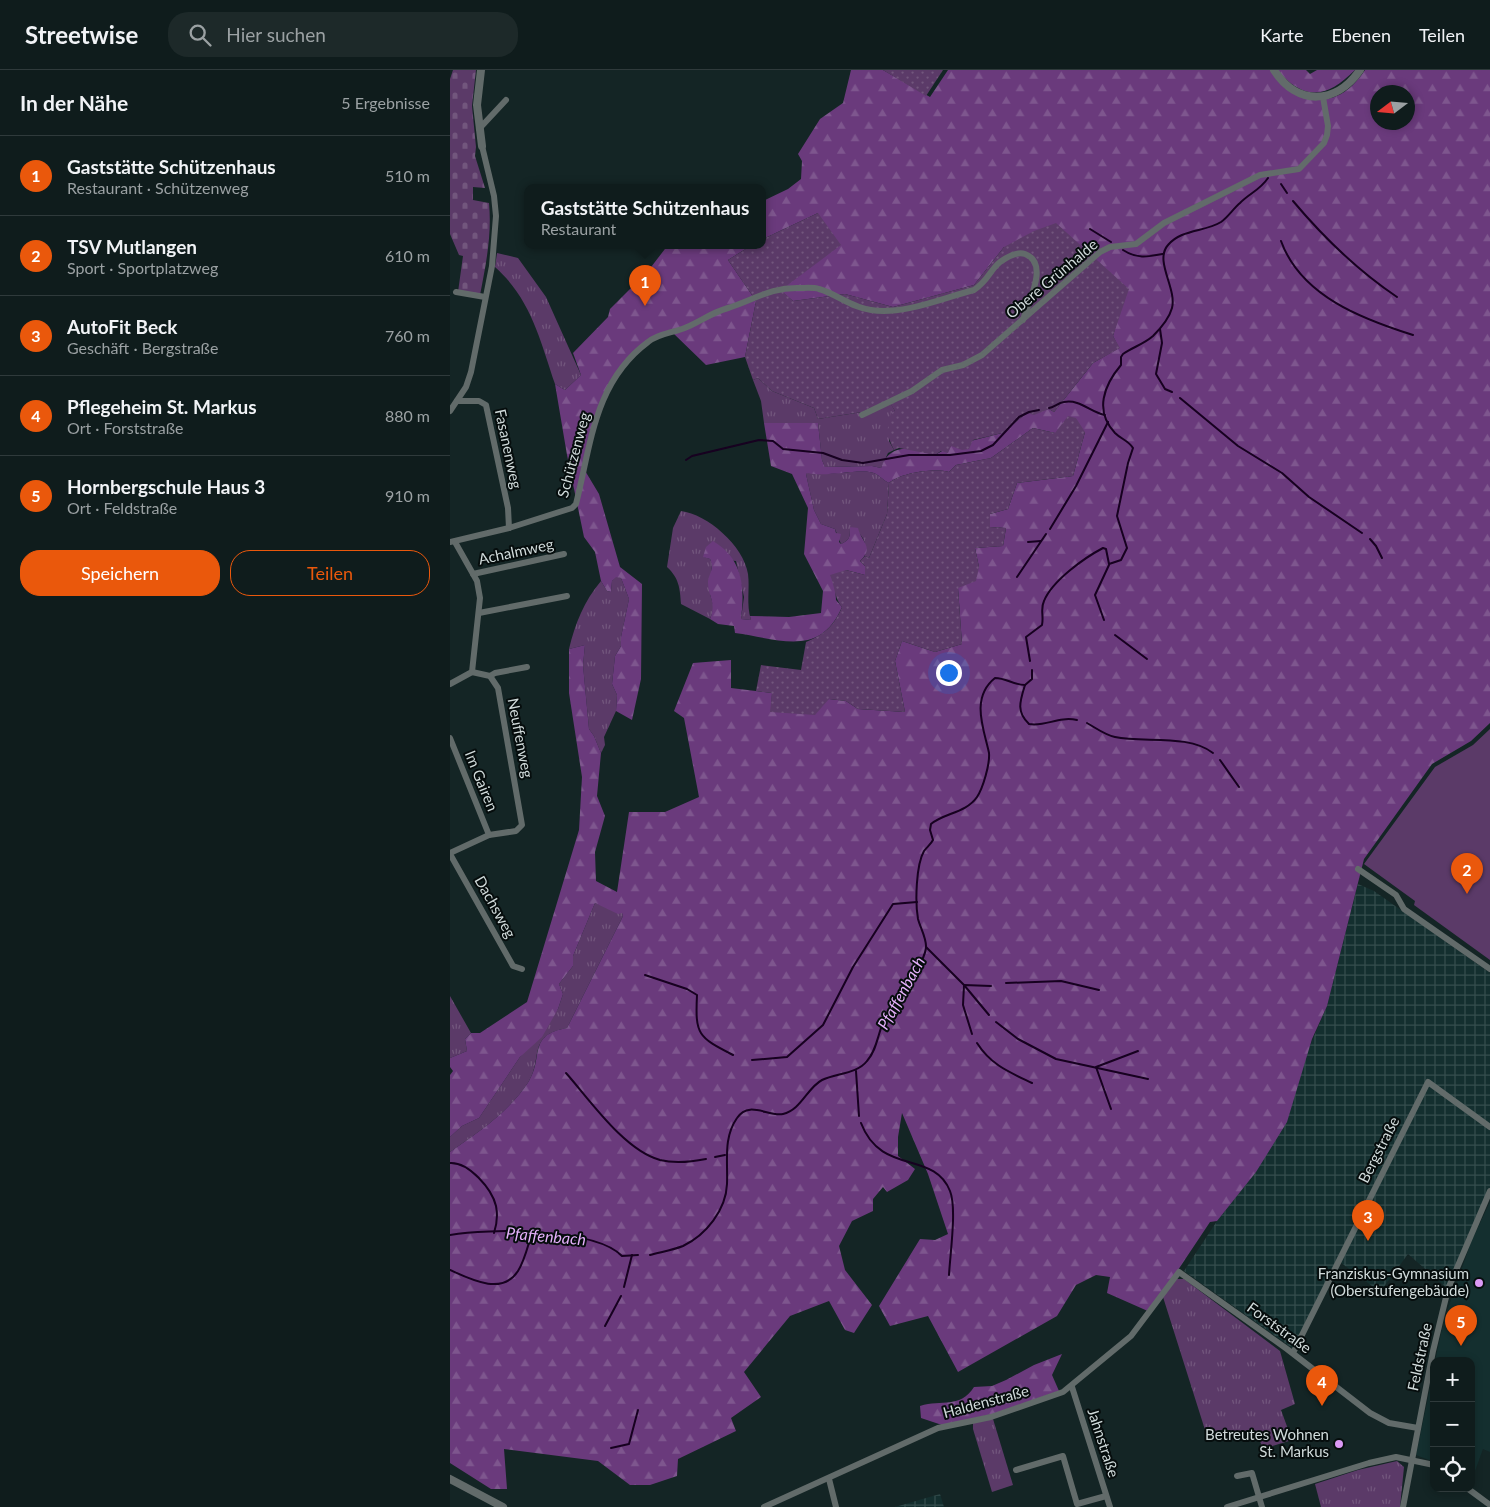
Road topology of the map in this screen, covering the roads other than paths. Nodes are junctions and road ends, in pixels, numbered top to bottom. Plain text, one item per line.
1 (481, 70) edge
2 (1274, 70) edge
3 (1360, 70) edge
4 (1323, 97) junction
5 (506, 100) dead end
6 (479, 129) junction
7 (482, 146) joint
8 (456, 292) dead end
9 (485, 297) junction
10 (1023, 320) junction
11 (457, 401) junction
12 (450, 411) edge
13 (862, 415) dead end
14 (509, 528) junction
15 (453, 542) edge
16 (564, 554) dead end
17 (473, 574) junction
18 (567, 596) dead end
19 (479, 613) junction
20 (527, 667) dead end
21 (472, 672) junction
22 (490, 676) junction
23 (450, 684) edge
24 (450, 738) edge
25 (490, 835) junction
26 (450, 853) edge
27 (1358, 870) dead end
28 (522, 969) dead end
29 (1490, 969) edge
30 (1490, 1127) edge
31 (1490, 1191) edge
32 (1179, 1272) joint
33 (1293, 1353) junction
34 (1072, 1387) junction
35 (1418, 1428) junction
36 (1411, 1460) junction
37 (1430, 1464) edge
38 (1016, 1470) dead end
39 (1237, 1476) dead end
40 (828, 1479) junction
41 (450, 1480) edge
42 (1472, 1492) edge
43 (1106, 1496) junction
44 (1259, 1497) junction
45 (781, 1504) edge
46 (1490, 1506) edge
47 (503, 1507) edge
48 (764, 1507) edge
49 (836, 1507) edge
50 (1110, 1507) edge
51 (1227, 1507) edge
52 (1262, 1507) edge
53 (1403, 1507) edge

1 - 6 street
2 - 4 street
3 - 4 street
4 - 10 street, Obere Grünhalde
5 - 6 street
6 - 7 street
7 - 9 street
8 - 9 street
9 - 11 street
10 - 13 street, Obere Grünhalde
10 - 14 street, Schützenweg
11 - 12 street
11 - 14 street, Fasanenweg
14 - 15 street, Schützenweg
15 - 17 street, Achalmweg
16 - 17 street, Achalmweg
17 - 19 street, Achalmweg
18 - 19 street
19 - 21 street, Achalmweg
20 - 22 street
21 - 22 street
21 - 23 street
22 - 25 street, Neuffenweg
24 - 25 street, Im Gairen
25 - 26 street
26 - 28 street, Dachsweg
27 - 29 street
30 - 33 street, Bergstraße
31 - 35 street, Feldstraße
32 - 33 street, Forststraße
32 - 34 street, Haldenstraße
33 - 35 street, Forststraße
34 - 40 street, Haldenstraße
34 - 43 street, Jahnstraße
35 - 36 street, Feldstraße
36 - 37 street
36 - 44 street
36 - 53 street, Feldstraße
38 - 43 street
39 - 44 street
40 - 45 street, Haldenstraße
40 - 49 street
41 - 47 street
42 - 46 street
43 - 50 street, Jahnstraße
44 - 51 street
44 - 52 street
45 - 48 street, Haldenstraße

